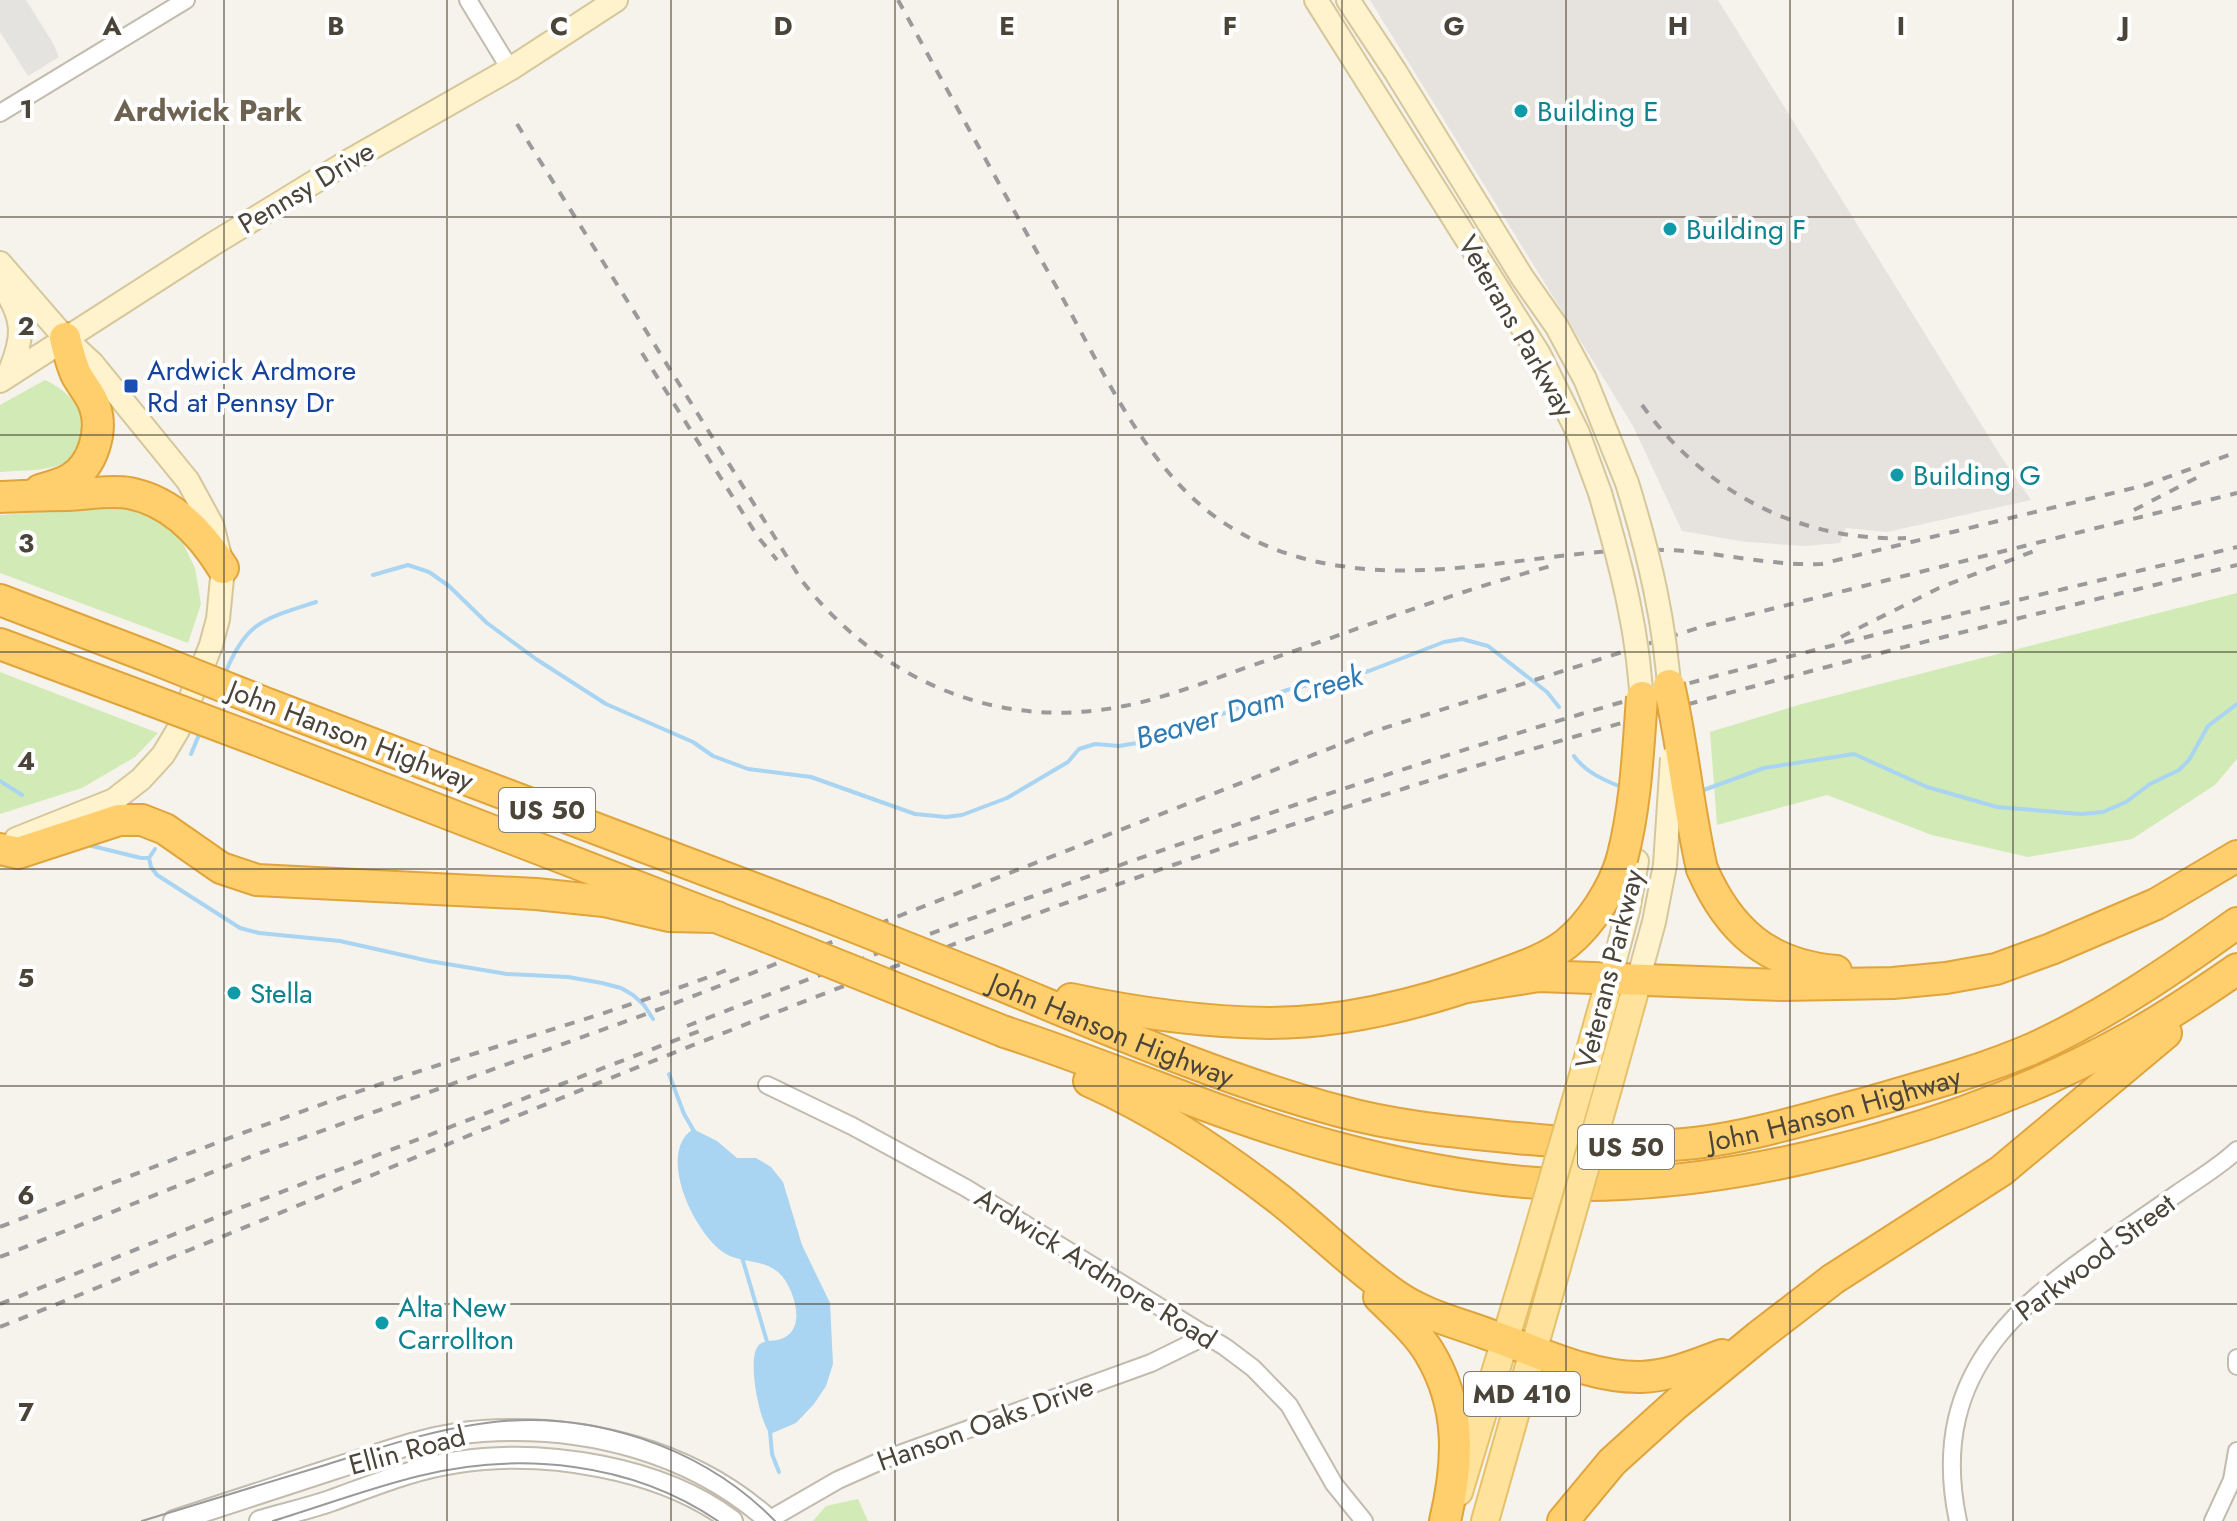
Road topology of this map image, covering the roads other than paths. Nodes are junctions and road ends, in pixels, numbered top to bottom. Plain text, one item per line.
1 (186, 0) edge
2 (468, 0) edge
3 (616, 0) edge
4 (1316, 0) edge
5 (1348, 0) edge
6 (510, 69) junction
7 (0, 113) edge
8 (0, 263) edge
9 (0, 280) edge
10 (65, 338) junction
11 (4, 378) edge
12 (12, 496) edge
13 (223, 568) junction
14 (0, 600) edge
15 (0, 644) edge
16 (1669, 685) junction
17 (1642, 697) joint
18 (0, 848) edge
19 (2237, 856) edge
20 (1630, 860) junction
21 (717, 917) junction
22 (2237, 923) edge
23 (2051, 949) junction
24 (2237, 972) edge
25 (1624, 980) junction
26 (991, 981) junction
27 (1467, 987) junction
28 (1005, 1032) junction
29 (767, 1085) dead end
30 (2237, 1150) edge
31 (1299, 1216) junction
32 (1208, 1335) junction
33 (1759, 1336) junction
34 (1505, 1340) junction
35 (1535, 1351) junction
36 (2237, 1358) edge
37 (2237, 1366) edge
38 (2237, 1451) edge
39 (174, 1521) edge
40 (260, 1521) edge
41 (732, 1521) edge
42 (769, 1521) edge
43 (1364, 1521) edge
44 (1448, 1521) edge
45 (1485, 1521) edge
46 (1563, 1521) edge
47 (1958, 1521) edge
48 (2213, 1521) edge

1 - 7 street
2 - 6 street
3 - 6 main road, Pennsy Drive
4 - 17 main road, Veterans Parkway, bridge
5 - 16 main road, Veterans Parkway / MD 410, bridge
6 - 10 main road, Pennsy Drive
8 - 10 main road
9 - 11 main road
10 - 11 main road, Pennsy Drive
10 - 12 highway
10 - 13 main road
12 - 13 highway
13 - 18 main road
14 - 26 highway, John Hanson Highway / US 50, bridge
15 - 21 highway, John Hanson Highway / US 50, bridge
16 - 23 highway, bridge
16 - 25 main road, Veterans Parkway / MD 410, bridge
17 - 20 highway, bridge
18 - 21 highway
19 - 23 highway
20 - 25 main road, Veterans Parkway / MD 410
20 - 27 highway
21 - 28 highway, John Hanson Highway / US 50, bridge
22 - 26 highway, John Hanson Highway / US 50
23 - 25 highway
24 - 28 highway, John Hanson Highway / US 50
24 - 33 highway
25 - 27 highway
25 - 34 main road, Veterans Parkway / MD 410, bridge
25 - 35 main road, Veterans Parkway / MD 410, bridge
26 - 27 highway
28 - 31 highway
29 - 32 street, Ardwick Ardmore Road
30 - 47 street, Parkwood Street
31 - 34 highway
31 - 44 highway
32 - 42 street, Hanson Oaks Drive
32 - 43 street, Ardwick Ardmore Road
33 - 35 highway
33 - 46 highway
34 - 35 highway
34 - 44 main road, Veterans Parkway / MD 410
35 - 45 main road, Veterans Parkway / MD 410
36 - 37 street
38 - 48 street
39 - 42 street, Ellin Road
40 - 41 street, Ellin Road

